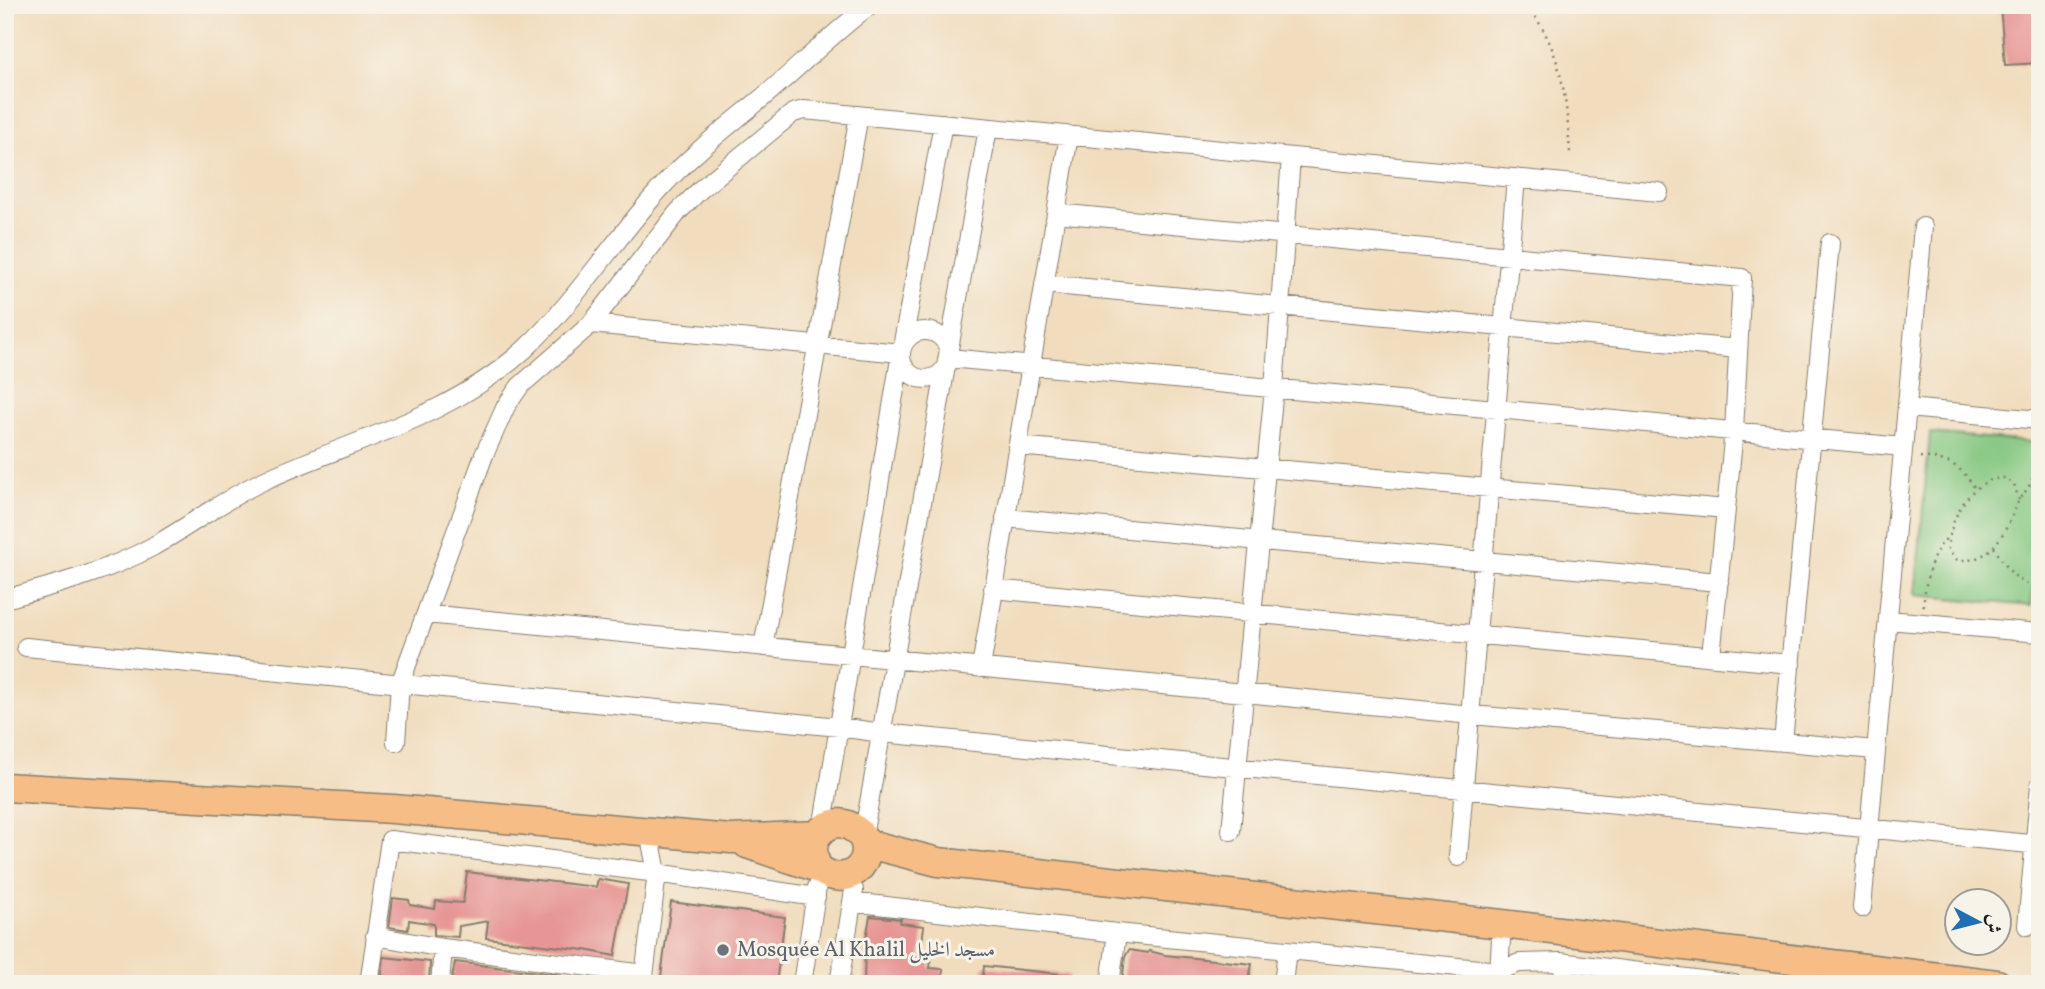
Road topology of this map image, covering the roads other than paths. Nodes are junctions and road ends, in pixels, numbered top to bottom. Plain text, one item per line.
1 (870, 5) edge
2 (859, 115) junction
3 (943, 123) junction
4 (988, 128) junction
5 (1069, 135) junction
6 (1291, 157) junction
7 (1516, 178) junction
8 (1658, 192) dead end
9 (1056, 213) junction
10 (1923, 228) dead end
11 (1285, 235) junction
12 (1830, 243) dead end
13 (1510, 256) junction
14 (1044, 284) junction
15 (1280, 306) junction
16 (592, 324) junction
17 (1504, 327) junction
18 (818, 346) junction
19 (1738, 349) junction
20 (901, 353) junction
21 (949, 358) junction
22 (1030, 365) junction
23 (1274, 388) junction
24 (1907, 408) junction
25 (1497, 410) junction
26 (2040, 420) edge
27 (1734, 432) junction
28 (1811, 439) junction
29 (1017, 446) junction
30 (1903, 451) junction
31 (1266, 468) junction
32 (1491, 488) junction
33 (1726, 509) junction
34 (1005, 518) junction
35 (1259, 541) junction
36 (1485, 561) junction
37 (1719, 582) junction
38 (993, 589) junction
39 (5, 599) edge
40 (1252, 613) junction
41 (426, 614) junction
42 (1888, 620) junction
43 (2040, 633) edge
44 (1478, 634) junction
45 (764, 647) junction
46 (26, 648) dead end
47 (850, 655) junction
48 (1711, 656) junction
49 (895, 660) junction
50 (1791, 664) junction
51 (981, 668) junction
52 (400, 684) junction
53 (1244, 694) junction
54 (1472, 715) junction
55 (839, 727) junction
56 (882, 733) junction
57 (396, 742) dead end
58 (1783, 742) junction
59 (1876, 750) junction
60 (1238, 766) junction
61 (2040, 785) edge
62 (5, 787) edge
63 (1465, 789) junction
64 (393, 809) junction
65 (1870, 828) junction
66 (1231, 831) dead end
67 (649, 832) junction
68 (820, 832) junction
69 (390, 839) junction
70 (731, 839) junction
71 (2037, 845) edge
72 (861, 855) junction
73 (1458, 857) dead end
74 (657, 873) junction
75 (818, 878) junction
76 (852, 902) junction
77 (1862, 908) dead end
78 (1502, 924) junction
79 (2027, 926) dead end
80 (1117, 933) junction
81 (375, 936) junction
82 (443, 947) junction
83 (1287, 950) junction
84 (1560, 962) junction
85 (1500, 977) edge
86 (644, 979) edge
87 (1657, 979) edge
88 (369, 984) edge
89 (439, 984) edge
90 (802, 984) edge
91 (839, 984) edge
92 (1110, 984) edge
93 (1283, 984) edge
94 (1569, 984) edge
95 (1734, 984) edge
96 (1997, 984) edge

1 - 39 street
2 - 3 street
2 - 16 street
2 - 18 street
3 - 4 street
3 - 20 street
4 - 5 street
4 - 21 street
5 - 6 street
5 - 9 street
6 - 7 street
6 - 11 street
7 - 8 street
7 - 13 street
9 - 11 street
9 - 14 street
10 - 24 street
11 - 13 street
11 - 15 street
12 - 28 street
13 - 17 street
13 - 19 street
14 - 15 street
14 - 22 street
15 - 17 street
15 - 23 street
16 - 18 street
16 - 41 street
17 - 19 street
17 - 25 street
18 - 20 street
18 - 45 street
19 - 27 street
20 - 21 street
20 - 21 street
20 - 47 street
21 - 22 street
21 - 49 street
22 - 23 street
22 - 29 street
23 - 25 street
23 - 31 street
24 - 26 street
24 - 30 street
25 - 27 street
25 - 32 street
27 - 28 street
27 - 33 street
28 - 30 street
28 - 50 street
29 - 31 street
29 - 34 street
30 - 42 street
31 - 32 street
31 - 35 street
32 - 33 street
32 - 36 street
33 - 37 street
34 - 35 street
34 - 38 street
35 - 36 street
35 - 40 street
36 - 37 street
36 - 44 street
37 - 48 street
38 - 40 street
38 - 51 street
40 - 44 street
40 - 53 street
41 - 45 street
41 - 52 street
42 - 43 street
42 - 59 street
44 - 48 street
44 - 54 street
45 - 47 street
46 - 52 street
47 - 49 street
47 - 55 street
48 - 50 street
49 - 51 street
49 - 56 street
50 - 58 street
51 - 53 street
52 - 55 street
52 - 57 street
53 - 54 street
53 - 60 street
54 - 58 street
54 - 63 street
55 - 56 street
55 - 68 street
56 - 60 street
56 - 72 street
58 - 59 street
59 - 65 street
60 - 63 street
60 - 66 street
61 - 71 street
62 - 64 main road
63 - 65 street
63 - 73 street
64 - 67 main road
64 - 69 street
65 - 71 street
65 - 77 street
67 - 70 main road
67 - 74 street
68 - 70 main road
68 - 72 main road
68 - 75 main road
69 - 74 street
69 - 81 street
70 - 75 main road
71 - 79 street
72 - 75 main road
72 - 76 street
72 - 78 main road
74 - 75 street
74 - 86 street
75 - 90 street
76 - 80 street
76 - 91 street
78 - 85 street
78 - 96 main road
80 - 83 street
80 - 92 street
81 - 82 street
81 - 88 street
82 - 86 street
82 - 89 street
83 - 85 street
83 - 93 street
84 - 85 street
84 - 87 street
84 - 94 street
87 - 95 street

